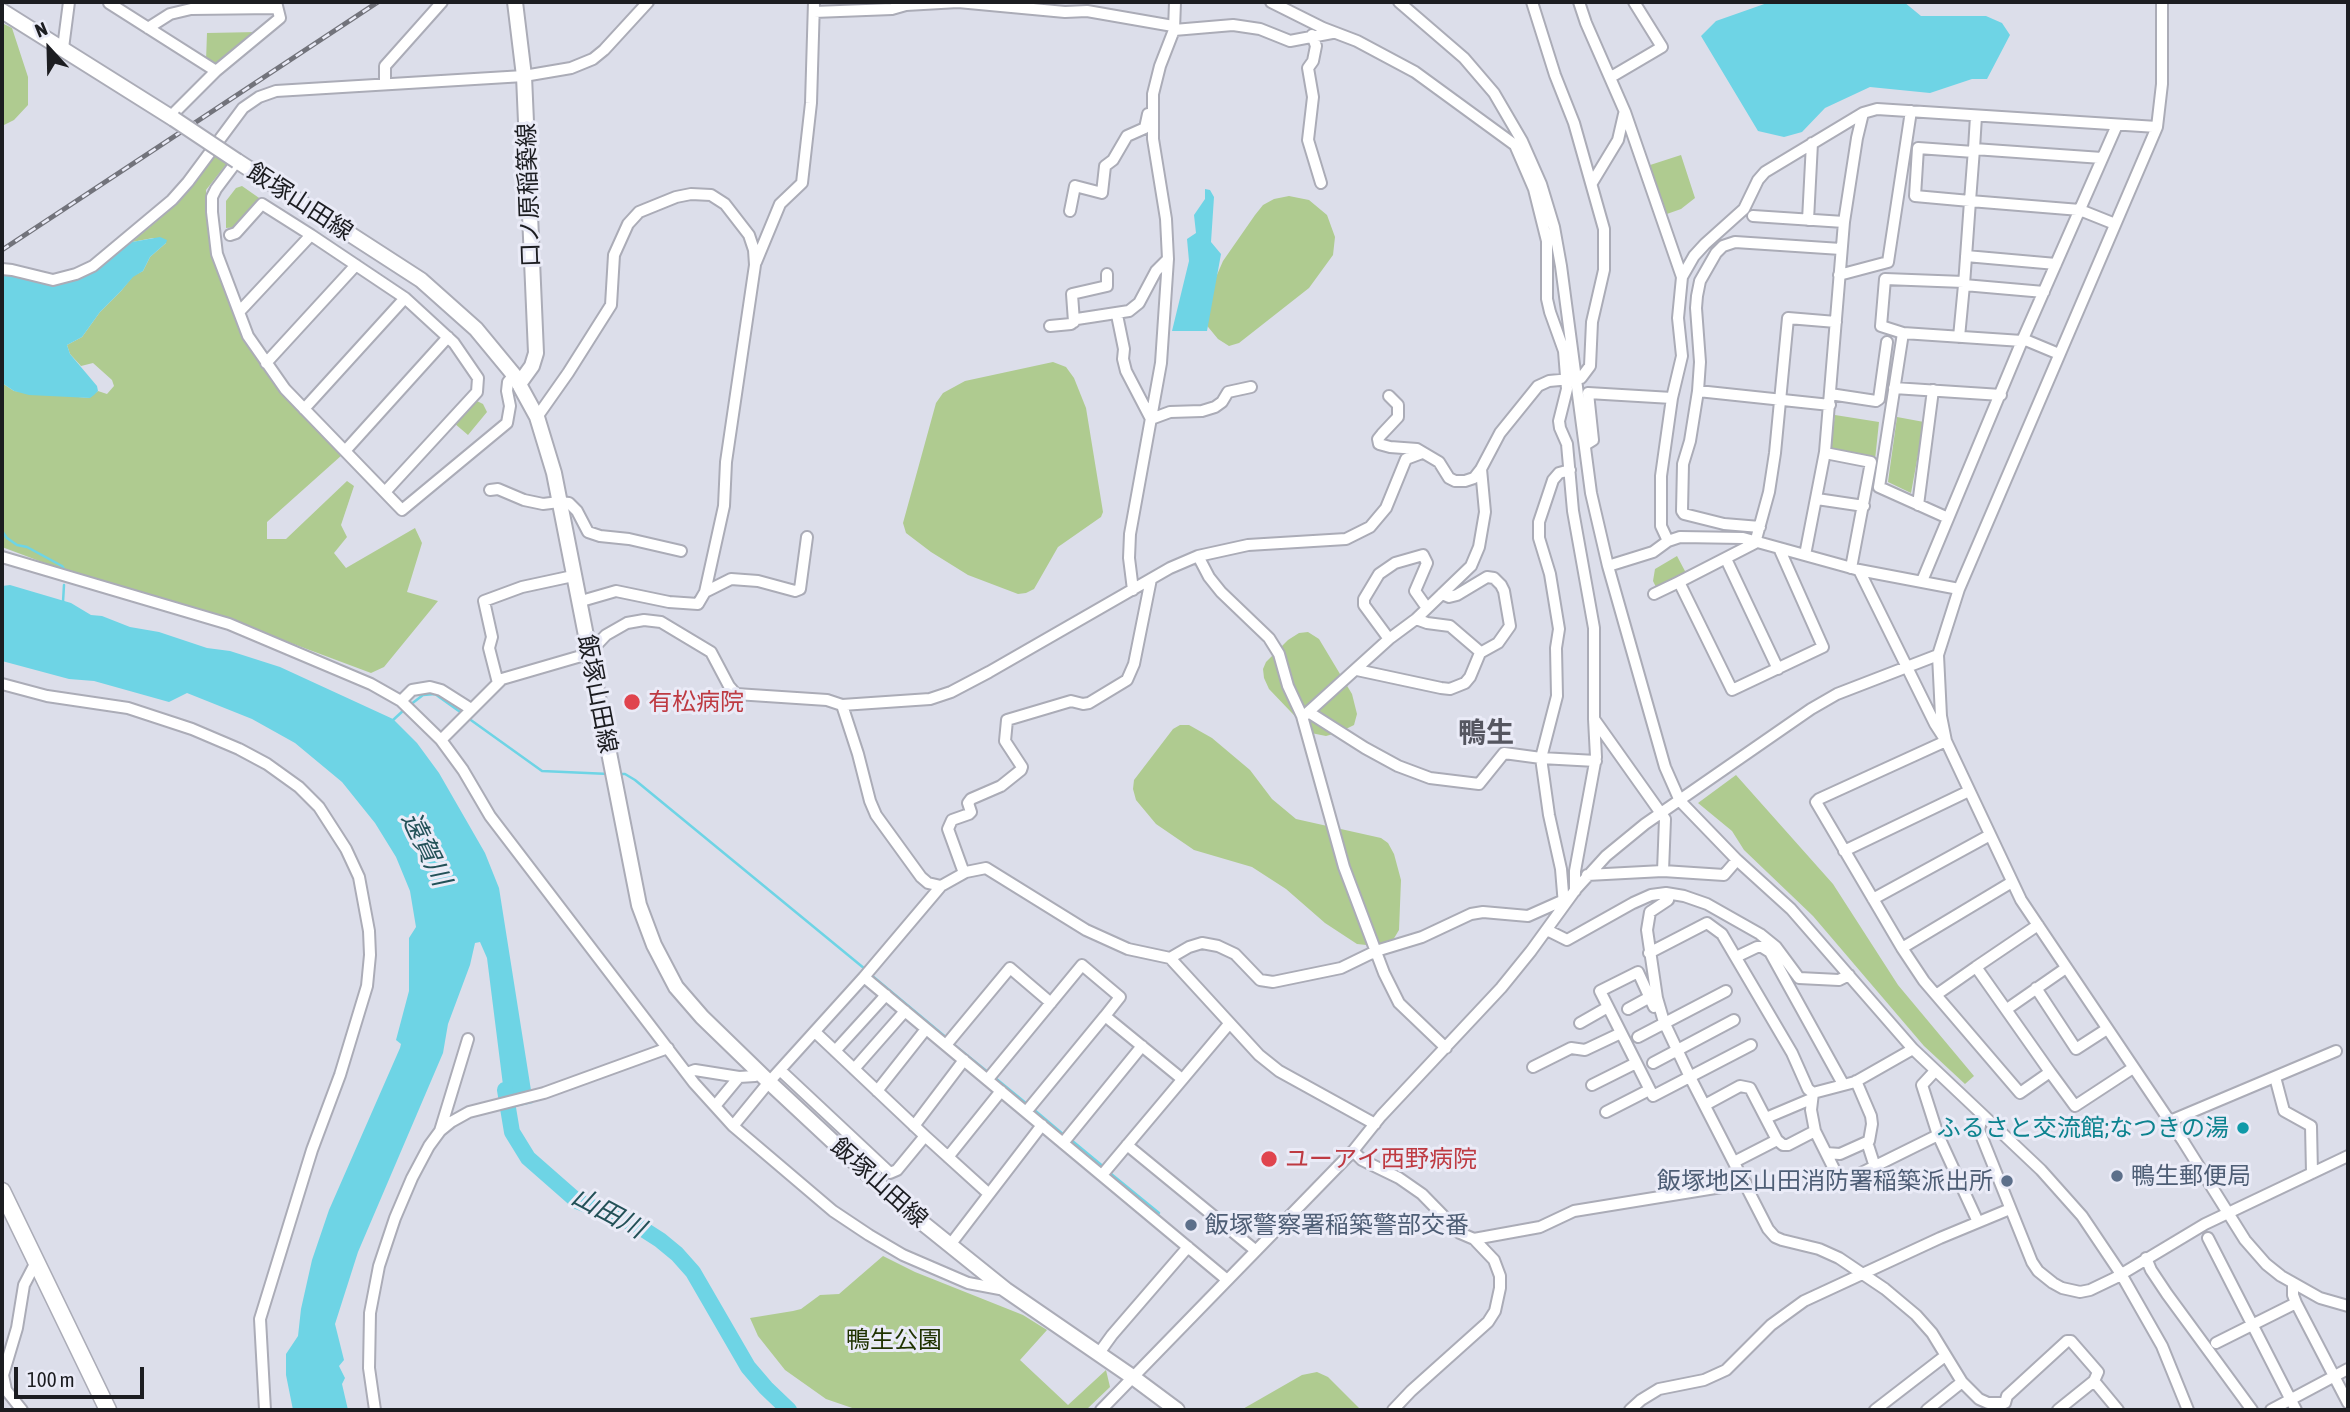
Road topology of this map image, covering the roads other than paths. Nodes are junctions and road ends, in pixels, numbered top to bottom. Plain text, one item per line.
1 (69, 2) edge
2 (109, 2) edge
3 (442, 2) edge
4 (516, 2) edge
5 (648, 2) edge
6 (1175, 2) edge
7 (1270, 2) edge
8 (1399, 2) edge
9 (1532, 2) edge
10 (1579, 2) edge
11 (1634, 2) edge
12 (2162, 2) edge
13 (904, 3) edge
14 (201, 5) edge
15 (276, 5) edge
16 (814, 7) edge
17 (2, 11) edge
18 (148, 28) junction
19 (1173, 28) junction
20 (1335, 32) junction
21 (1311, 35) junction
22 (63, 48) junction
23 (216, 71) junction
24 (524, 76) junction
25 (1611, 77) junction
26 (385, 84) junction
27 (1152, 109) junction
28 (1911, 111) junction
29 (1625, 112) junction
30 (1863, 113) junction
31 (1976, 116) junction
32 (172, 118) junction
33 (2117, 125) junction
34 (2157, 127) junction
35 (1812, 143) junction
36 (1974, 150) junction
37 (2102, 158) junction
38 (237, 161) junction
39 (1321, 183) dead end
40 (1591, 183) junction
41 (1970, 201) junction
42 (2080, 210) junction
43 (1070, 211) dead end
44 (1753, 216) dead end
45 (1808, 220) junction
46 (1844, 222) junction
47 (2115, 225) junction
48 (230, 235) dead end
49 (311, 235) junction
50 (1841, 249) junction
51 (1966, 256) junction
52 (1168, 259) junction
53 (2056, 264) junction
54 (356, 265) junction
55 (755, 265) junction
56 (2, 270) edge
57 (1107, 274) dead end
58 (1839, 275) junction
59 (1682, 277) junction
60 (1964, 284) junction
61 (2044, 292) junction
62 (405, 298) junction
63 (239, 312) junction
64 (1117, 314) junction
65 (1074, 322) junction
66 (1836, 322) junction
67 (1050, 327) dead end
68 (1903, 333) junction
69 (448, 337) junction
70 (1959, 337) junction
71 (2023, 340) junction
72 (1887, 342) dead end
73 (2059, 354) junction
74 (266, 363) junction
75 (517, 379) junction
76 (1572, 379) junction
77 (1251, 387) dead end
78 (1894, 388) junction
79 (1933, 390) junction
80 (1698, 391) junction
81 (2001, 395) junction
82 (1389, 396) dead end
83 (1672, 398) junction
84 (1830, 400) junction
85 (1782, 401) junction
86 (304, 409) junction
87 (537, 417) junction
88 (1151, 419) junction
89 (1585, 445) junction
90 (345, 452) junction
91 (1422, 453) junction
92 (1825, 453) junction
93 (1481, 469) junction
94 (1570, 470) junction
95 (1591, 489) junction
96 (490, 490) dead end
97 (385, 492) junction
98 (1572, 493) junction
99 (1817, 499) junction
100 (559, 502) junction
101 (1918, 505) junction
102 (1864, 506) junction
103 (1948, 518) junction
104 (1760, 527) junction
105 (807, 537) dead end
106 (1668, 541) junction
107 (1755, 543) junction
108 (1779, 548) junction
109 (681, 551) dead end
110 (1805, 555) junction
111 (2, 556) edge
112 (1198, 556) junction
113 (1726, 559) junction
114 (1608, 566) junction
115 (1855, 569) junction
116 (573, 576) junction
117 (1151, 579) junction
118 (1922, 581) junction
119 (1679, 582) junction
120 (1959, 589) junction
121 (1133, 590) junction
122 (705, 592) junction
123 (1442, 594) junction
124 (1654, 594) dead end
125 (578, 602) junction
126 (1427, 608) junction
127 (1416, 619) junction
128 (1388, 639) junction
129 (588, 653) junction
130 (1480, 653) junction
131 (1938, 655) junction
132 (1906, 666) junction
133 (1778, 669) junction
134 (1357, 670) junction
135 (498, 683) junction
136 (2, 684) edge
137 (401, 701) junction
138 (842, 705) junction
139 (1934, 710) junction
140 (467, 713) junction
141 (1306, 714) junction
142 (1594, 719) junction
143 (441, 740) junction
144 (1946, 741) junction
145 (1541, 758) junction
146 (1596, 761) junction
147 (1969, 791) junction
148 (1680, 801) junction
149 (1662, 812) junction
150 (1990, 835) junction
151 (1844, 851) junction
152 (1737, 860) junction
153 (1663, 871) junction
154 (964, 873) junction
155 (1587, 875) junction
156 (2011, 882) junction
157 (941, 886) junction
158 (1575, 891) junction
159 (1666, 893) junction
160 (1872, 900) junction
161 (1564, 903) junction
162 (2038, 925) junction
163 (1547, 930) junction
164 (1902, 948) junction
165 (1376, 951) junction
166 (1650, 953) junction
167 (1736, 957) junction
168 (1170, 958) junction
169 (1976, 967) junction
170 (2066, 968) junction
171 (1849, 975) junction
172 (864, 976) junction
173 (2036, 988) junction
174 (1726, 991) dead end
175 (886, 995) junction
176 (1936, 995) junction
177 (1650, 998) junction
178 (1051, 1003) junction
179 (1608, 1007) junction
180 (1628, 1009) dead end
181 (2007, 1009) junction
182 (905, 1011) junction
183 (1105, 1016) junction
184 (1734, 1020) dead end
185 (1664, 1022) junction
186 (1580, 1023) dead end
187 (1229, 1024) junction
188 (926, 1028) junction
189 (2107, 1029) junction
190 (815, 1032) junction
191 (1621, 1033) junction
192 (1638, 1037) dead end
193 (468, 1038) dead end
194 (946, 1045) junction
195 (1751, 1045) dead end
196 (1142, 1046) junction
197 (668, 1048) junction
198 (1446, 1048) junction
199 (1913, 1049) junction
200 (1678, 1050) junction
201 (835, 1051) junction
202 (2336, 1051) dead end
203 (964, 1060) junction
204 (1636, 1063) junction
205 (1653, 1063) dead end
206 (1533, 1067) dead end
207 (2133, 1068) junction
208 (854, 1069) junction
209 (780, 1070) junction
210 (1935, 1071) junction
211 (2050, 1072) junction
212 (687, 1073) junction
213 (739, 1077) junction
214 (764, 1077) junction
215 (1690, 1077) junction
216 (2275, 1077) junction
217 (988, 1079) junction
218 (1182, 1079) junction
219 (1856, 1081) junction
220 (1843, 1084) junction
221 (1592, 1085) dead end
222 (1649, 1090) junction
223 (877, 1091) junction
224 (1001, 1091) junction
225 (1812, 1096) junction
226 (1705, 1105) junction
227 (715, 1106) junction
228 (1026, 1112) junction
229 (1606, 1112) dead end
230 (1982, 1115) junction
231 (1766, 1118) junction
232 (2170, 1121) junction
233 (1375, 1124) junction
234 (1042, 1125) junction
235 (733, 1126) junction
236 (914, 1126) junction
237 (440, 1131) junction
238 (1815, 1131) junction
239 (1938, 1135) junction
240 (925, 1136) junction
241 (1777, 1140) junction
242 (1867, 1142) junction
243 (1063, 1143) junction
244 (1127, 1144) junction
245 (1353, 1151) junction
246 (1826, 1153) junction
247 (2348, 1156) edge
248 (948, 1157) junction
249 (1735, 1161) junction
250 (1875, 1167) junction
251 (2312, 1173) junction
252 (1102, 1175) junction
253 (1746, 1184) junction
254 (2, 1191) edge
255 (989, 1194) junction
256 (2010, 1209) junction
257 (2228, 1212) junction
258 (1978, 1222) junction
259 (2208, 1238) dead end
260 (1474, 1239) junction
261 (950, 1245) junction
262 (1188, 1247) junction
263 (1255, 1250) junction
264 (2146, 1258) junction
265 (36, 1262) junction
266 (1862, 1274) junction
267 (2121, 1274) junction
268 (1226, 1279) junction
269 (2293, 1284) junction
270 (1006, 1290) junction
271 (2320, 1298) junction
272 (2348, 1298) edge
273 (2296, 1303) junction
274 (2348, 1306) edge
275 (2253, 1326) junction
276 (2216, 1343) dead end
277 (1099, 1353) junction
278 (1945, 1356) junction
279 (4, 1364) edge
280 (2348, 1369) edge
281 (2334, 1376) junction
282 (1134, 1378) junction
283 (2094, 1381) junction
284 (1962, 1382) junction
285 (2348, 1403) edge
286 (2294, 1405) edge
287 (2007, 1406) edge
288 (22, 1410) edge
289 (108, 1410) edge
290 (265, 1410) edge
291 (375, 1410) edge
292 (1101, 1410) edge
293 (1177, 1410) edge
294 (1393, 1410) edge
295 (1630, 1410) edge
296 (1875, 1410) edge
297 (1927, 1410) edge
298 (2059, 1410) edge
299 (2118, 1410) edge
300 (2188, 1410) edge
301 (2252, 1410) edge
302 (2271, 1410) edge

1 - 22 street
2 - 18 street
3 - 26 street
4 - 24 main road, 口ノ原稲築線
5 - 24 street
6 - 19 street
7 - 20 street
8 - 76 street
9 - 40 street
10 - 25 street
11 - 25 street
12 - 34 street
13 - 16 street
13 - 19 street
14 - 15 street
14 - 18 street
15 - 23 street
16 - 55 street
17 - 22 main road, 飯塚山田線
18 - 23 street
19 - 21 street
19 - 27 street
20 - 21 street
20 - 76 street
21 - 39 street
22 - 32 main road, 飯塚山田線
23 - 32 street
24 - 26 street
24 - 75 main road, 口ノ原稲築線
25 - 29 street
26 - 56 street
27 - 43 street
27 - 52 street
28 - 30 street
28 - 31 street
28 - 58 street
29 - 40 street
29 - 59 street
30 - 35 street
30 - 46 street
31 - 33 street
31 - 36 street
32 - 38 main road, 飯塚山田線, bridge
33 - 34 street
33 - 37 street
34 - 47 street
35 - 45 street
35 - 59 street
36 - 37 street
36 - 41 street
36 - 41 street
37 - 42 street
38 - 63 street
38 - 75 main road, 飯塚山田線
40 - 76 street
41 - 42 street
41 - 51 street
42 - 47 street
42 - 53 street
44 - 45 street
45 - 46 street
46 - 50 street
47 - 73 street
48 - 49 street
49 - 54 street
49 - 63 street
50 - 58 street
50 - 80 street
51 - 53 street
51 - 60 street
52 - 64 street
52 - 88 street
53 - 61 street
54 - 62 street
54 - 74 street
55 - 87 street
55 - 122 street
57 - 65 street
58 - 66 street
59 - 83 street
60 - 61 street
60 - 68 street
60 - 70 street
61 - 71 street
62 - 69 street
62 - 86 street
63 - 74 street
64 - 65 street
64 - 88 street
65 - 67 street
66 - 84 street
66 - 85 street
68 - 70 street
68 - 78 street
69 - 90 street
69 - 97 street
70 - 71 street
71 - 73 street
71 - 81 street
72 - 84 street
73 - 120 street
74 - 86 street
75 - 87 main road, 飯塚山田線
75 - 97 street
76 - 89 street
76 - 93 street
76 - 94 street
77 - 88 street
78 - 79 street
78 - 101 street
79 - 81 street
79 - 101 street
80 - 85 street
80 - 104 street
81 - 103 street
82 - 91 street
83 - 89 street
83 - 106 street
84 - 85 street
84 - 92 street
85 - 104 street
86 - 90 street
87 - 100 main road, 飯塚山田線
88 - 121 street
89 - 95 street
90 - 97 street
91 - 93 street
91 - 112 street
92 - 99 street
92 - 102 street
93 - 123 street
94 - 98 street
94 - 145 street
95 - 98 street
95 - 114 street
96 - 100 street
98 - 142 street
99 - 102 street
99 - 110 street
100 - 109 street
100 - 116 main road, 飯塚山田線
101 - 103 street
102 - 115 street
103 - 118 street
104 - 107 street
105 - 122 street
106 - 107 street
106 - 114 street
107 - 108 street
107 - 113 street
108 - 110 street
108 - 133 street
110 - 115 street
111 - 137 street
112 - 117 street
112 - 141 street
113 - 119 street
113 - 133 street
114 - 148 street
115 - 118 street
115 - 132 street
116 - 125 main road, 飯塚山田線
116 - 135 street
117 - 121 street
117 - 154 street
118 - 120 street
119 - 124 street
119 - 133 street
120 - 131 street
121 - 138 street
122 - 125 street
123 - 126 street
123 - 130 street
125 - 129 main road, 飯塚山田線
126 - 127 street
126 - 128 street
127 - 128 street
127 - 130 street
128 - 134 street
129 - 135 street
129 - 138 street
129 - 214 main road, 飯塚山田線
130 - 134 street
131 - 132 street
131 - 139 street
132 - 139 street
132 - 148 street
134 - 141 street
135 - 140 street
136 - 290 street
137 - 140 street
137 - 143 street
138 - 157 street
139 - 144 street
139 - 144 street
140 - 143 street
141 - 145 street
141 - 165 street
142 - 146 street
142 - 149 street
143 - 197 street
144 - 147 street
144 - 151 street
145 - 146 street
145 - 161 street
146 - 158 street
147 - 150 street
147 - 151 street
148 - 149 street
148 - 152 street
149 - 153 street
149 - 155 street
150 - 156 street
150 - 160 street
151 - 160 street
152 - 153 street
152 - 171 street
153 - 155 street
154 - 157 street
154 - 168 street
155 - 158 street
156 - 162 street
156 - 164 street
157 - 172 street
158 - 161 street
159 - 163 street
159 - 166 street
159 - 171 street
160 - 164 street
161 - 163 street
161 - 165 street
162 - 169 street
162 - 170 street
163 - 198 street
164 - 176 street
165 - 168 street
165 - 198 street
166 - 167 street
166 - 185 street
167 - 220 street
167 - 225 street
168 - 187 street
169 - 176 street
169 - 181 street
170 - 173 street
170 - 189 street
171 - 199 street
172 - 175 street
172 - 190 street
173 - 181 street
173 - 189 street
174 - 185 street
175 - 182 street
175 - 201 street
176 - 211 street
177 - 179 street
177 - 180 street
177 - 185 street
178 - 183 street
178 - 194 street
178 - 217 street
179 - 186 street
179 - 191 street
181 - 211 street
182 - 188 street
182 - 208 street
183 - 196 street
183 - 228 street
184 - 200 street
185 - 192 street
185 - 200 street
187 - 218 street
187 - 233 street
188 - 194 street
188 - 223 street
189 - 207 street
190 - 201 street
190 - 209 street
191 - 204 street
191 - 206 street
193 - 237 street
194 - 203 street
195 - 215 street
196 - 218 street
196 - 243 street
197 - 212 street
197 - 237 street
198 - 233 street
199 - 210 street
199 - 219 street
200 - 205 street
200 - 215 street
201 - 208 street
202 - 216 street
203 - 217 street
203 - 236 street
204 - 221 street
204 - 222 street
207 - 211 street
207 - 232 street
208 - 223 street
209 - 214 street
209 - 240 street
210 - 230 street
210 - 239 street
212 - 213 street
212 - 227 street
213 - 214 street
213 - 227 street
214 - 235 street
214 - 261 main road, 飯塚山田線
215 - 222 street
215 - 226 street
216 - 232 street
216 - 251 street
217 - 224 street
218 - 244 street
219 - 220 street
219 - 242 street
220 - 225 street
222 - 229 street
223 - 236 street
224 - 228 street
224 - 248 street
225 - 231 street
225 - 238 street
226 - 231 street
226 - 249 street
227 - 235 street
228 - 234 street
230 - 256 street
230 - 267 street
231 - 241 street
232 - 257 street
233 - 245 street
234 - 243 street
234 - 255 street
235 - 270 street
236 - 240 street
237 - 291 street
238 - 241 street
238 - 246 street
239 - 250 street
239 - 258 street
240 - 248 street
241 - 249 street
242 - 246 street
242 - 250 street
243 - 252 street
244 - 252 street
244 - 263 street
245 - 260 street
245 - 263 street
246 - 250 street
247 - 251 street
248 - 255 street
249 - 253 street
251 - 257 street
252 - 262 street
253 - 260 street
253 - 266 street
254 - 265 highway
255 - 261 street
256 - 258 street
256 - 267 street
257 - 264 street
257 - 269 street
258 - 266 street
259 - 275 street
260 - 294 street
261 - 270 main road, 飯塚山田線
262 - 268 street
262 - 277 street
263 - 268 street
264 - 267 street
264 - 301 street
265 - 279 street
265 - 289 highway
266 - 278 street
266 - 295 street
267 - 300 street
268 - 282 street
269 - 271 street
269 - 273 street
270 - 277 main road, 飯塚山田線
271 - 272 street
271 - 274 street
273 - 275 street
273 - 281 street
275 - 276 street
275 - 286 street
277 - 282 main road, 飯塚山田線
278 - 284 street
278 - 296 street
279 - 288 street
280 - 281 street
281 - 285 street
281 - 286 street
282 - 292 street
282 - 293 main road, 飯塚山田線
283 - 287 street
283 - 298 street
283 - 299 street
284 - 287 street
284 - 297 street
286 - 302 street

